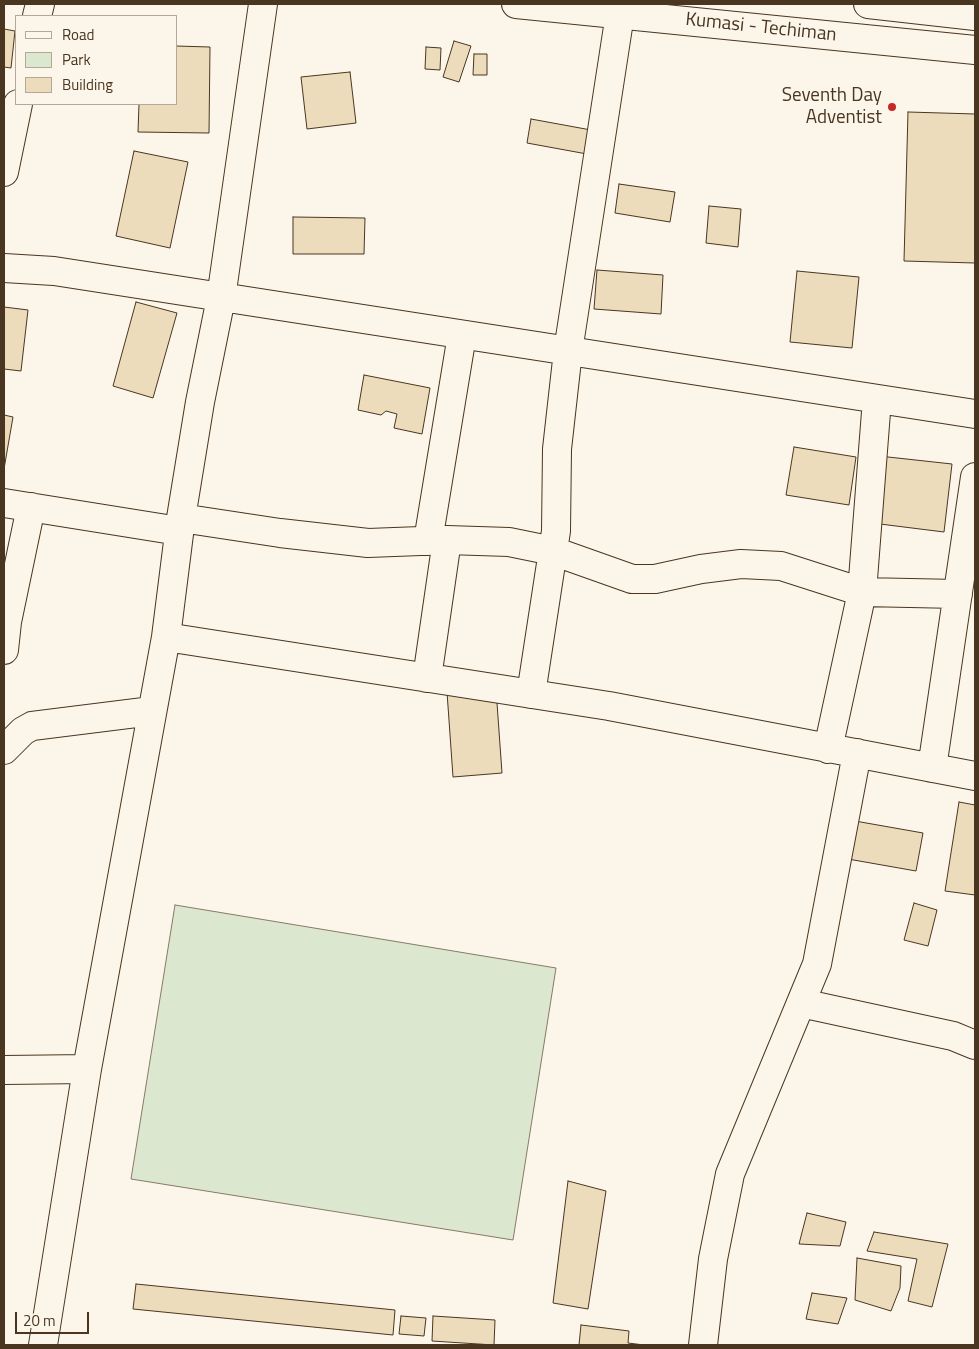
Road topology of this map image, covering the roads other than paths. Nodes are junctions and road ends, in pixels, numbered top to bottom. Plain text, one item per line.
1 (263, 4) edge
2 (516, 4) edge
3 (868, 4) edge
4 (620, 14) junction
5 (975, 16) edge
6 (975, 50) edge
7 (18, 105) edge
8 (4, 172) edge
9 (4, 268) edge
10 (221, 298) junction
11 (462, 335) junction
12 (568, 351) junction
13 (877, 399) junction
14 (975, 414) edge
15 (975, 477) edge
16 (4, 503) edge
17 (31, 507) junction
18 (180, 525) junction
19 (438, 540) junction
20 (553, 551) junction
21 (862, 592) junction
22 (958, 594) junction
23 (166, 637) junction
24 (4, 650) edge
25 (427, 678) junction
26 (531, 694) junction
27 (152, 711) junction
28 (828, 749) junction
29 (4, 750) edge
30 (857, 753) junction
31 (932, 768) junction
32 (975, 776) edge
33 (801, 1003) junction
34 (975, 1045) edge
35 (87, 1069) junction
36 (4, 1070) edge
37 (44, 1345) edge
38 (703, 1345) edge

1 - 10 main road
2 - 4 main road, Kumasi - Techiman
3 - 5 main road
4 - 6 main road, Kumasi - Techiman
4 - 12 main road
7 - 8 main road
9 - 10 main road
10 - 11 main road
10 - 18 main road
11 - 12 main road
11 - 19 main road
12 - 13 main road
12 - 20 main road
13 - 14 main road
13 - 21 main road
15 - 22 main road
16 - 17 main road
17 - 18 main road
17 - 24 main road
18 - 19 main road
18 - 23 main road
19 - 20 main road
19 - 25 main road
20 - 21 main road
20 - 26 main road
21 - 22 main road
21 - 28 main road
22 - 31 main road
23 - 25 main road
23 - 27 main road
25 - 26 main road
26 - 28 main road
27 - 29 main road
27 - 35 main road
28 - 30 main road
30 - 31 main road
30 - 33 main road
31 - 32 main road
33 - 34 main road
33 - 38 main road
35 - 36 main road
35 - 37 main road

